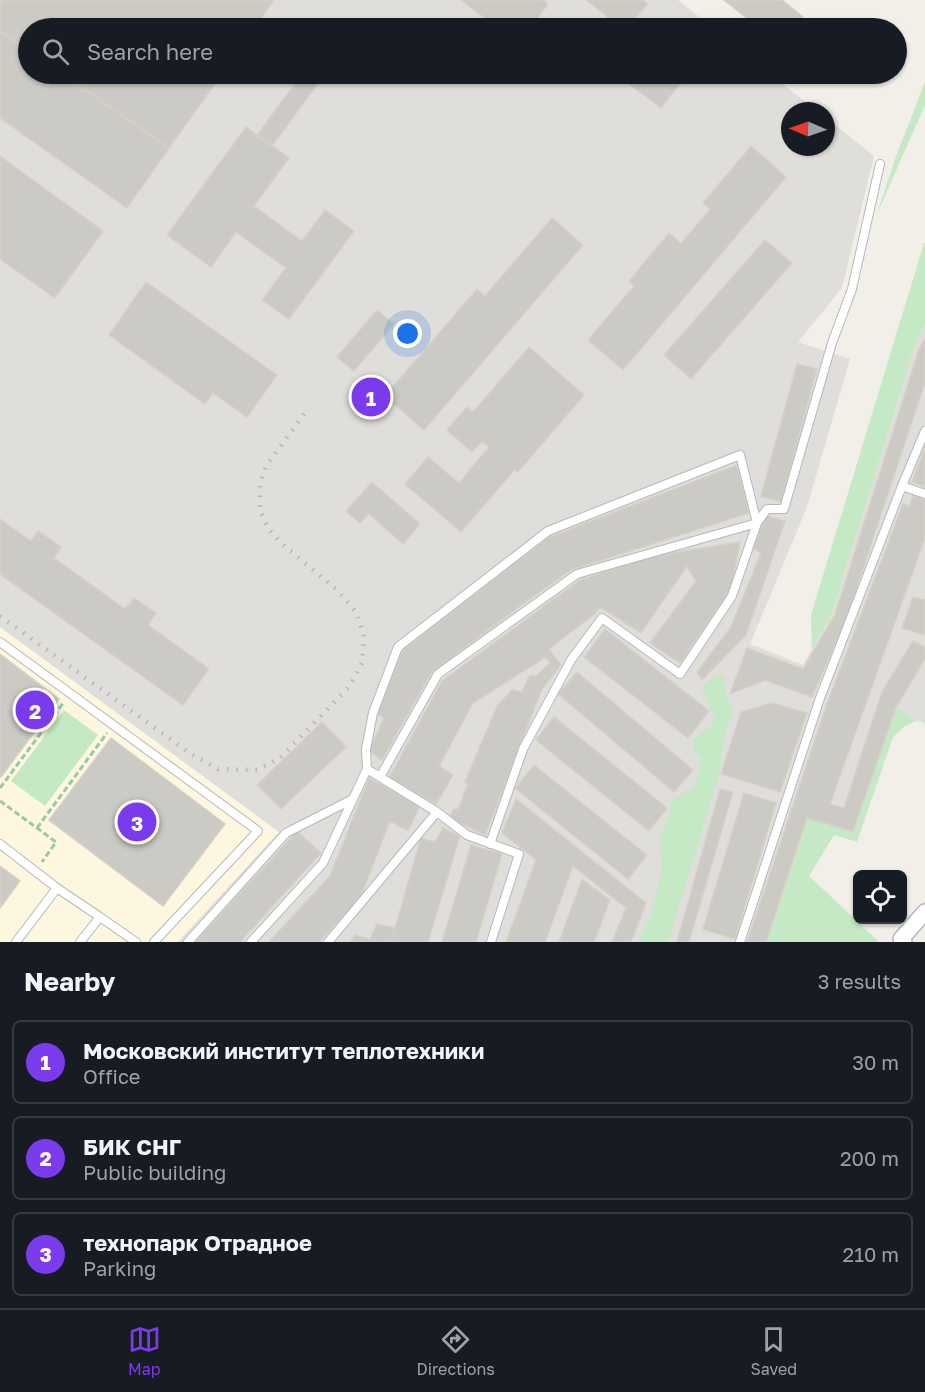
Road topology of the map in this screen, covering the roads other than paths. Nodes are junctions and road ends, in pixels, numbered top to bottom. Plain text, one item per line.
1 (880, 164) dead end
2 (925, 431) edge
3 (902, 486) junction
4 (925, 494) edge
5 (757, 523) junction
6 (0, 642) edge
7 (368, 769) junction
8 (380, 777) junction
9 (353, 799) junction
10 (436, 812) junction
11 (0, 844) edge
12 (490, 844) junction
13 (57, 888) junction
14 (925, 912) edge
15 (100, 917) junction
16 (15, 942) edge
17 (81, 942) edge
18 (136, 942) edge
19 (154, 942) edge
20 (188, 942) edge
21 (251, 942) edge
22 (328, 942) edge
23 (491, 942) edge
24 (740, 942) edge
25 (904, 942) edge

1 - 5 lane
2 - 3 lane
3 - 4 lane
3 - 24 lane
5 - 7 lane
5 - 8 lane
5 - 12 lane
6 - 19 lane
7 - 8 lane
7 - 9 lane
8 - 10 lane
9 - 20 lane
9 - 21 lane
10 - 12 lane
10 - 22 lane
11 - 13 lane
12 - 23 lane
13 - 15 lane
13 - 16 lane
14 - 25 street
15 - 17 lane
15 - 18 lane

